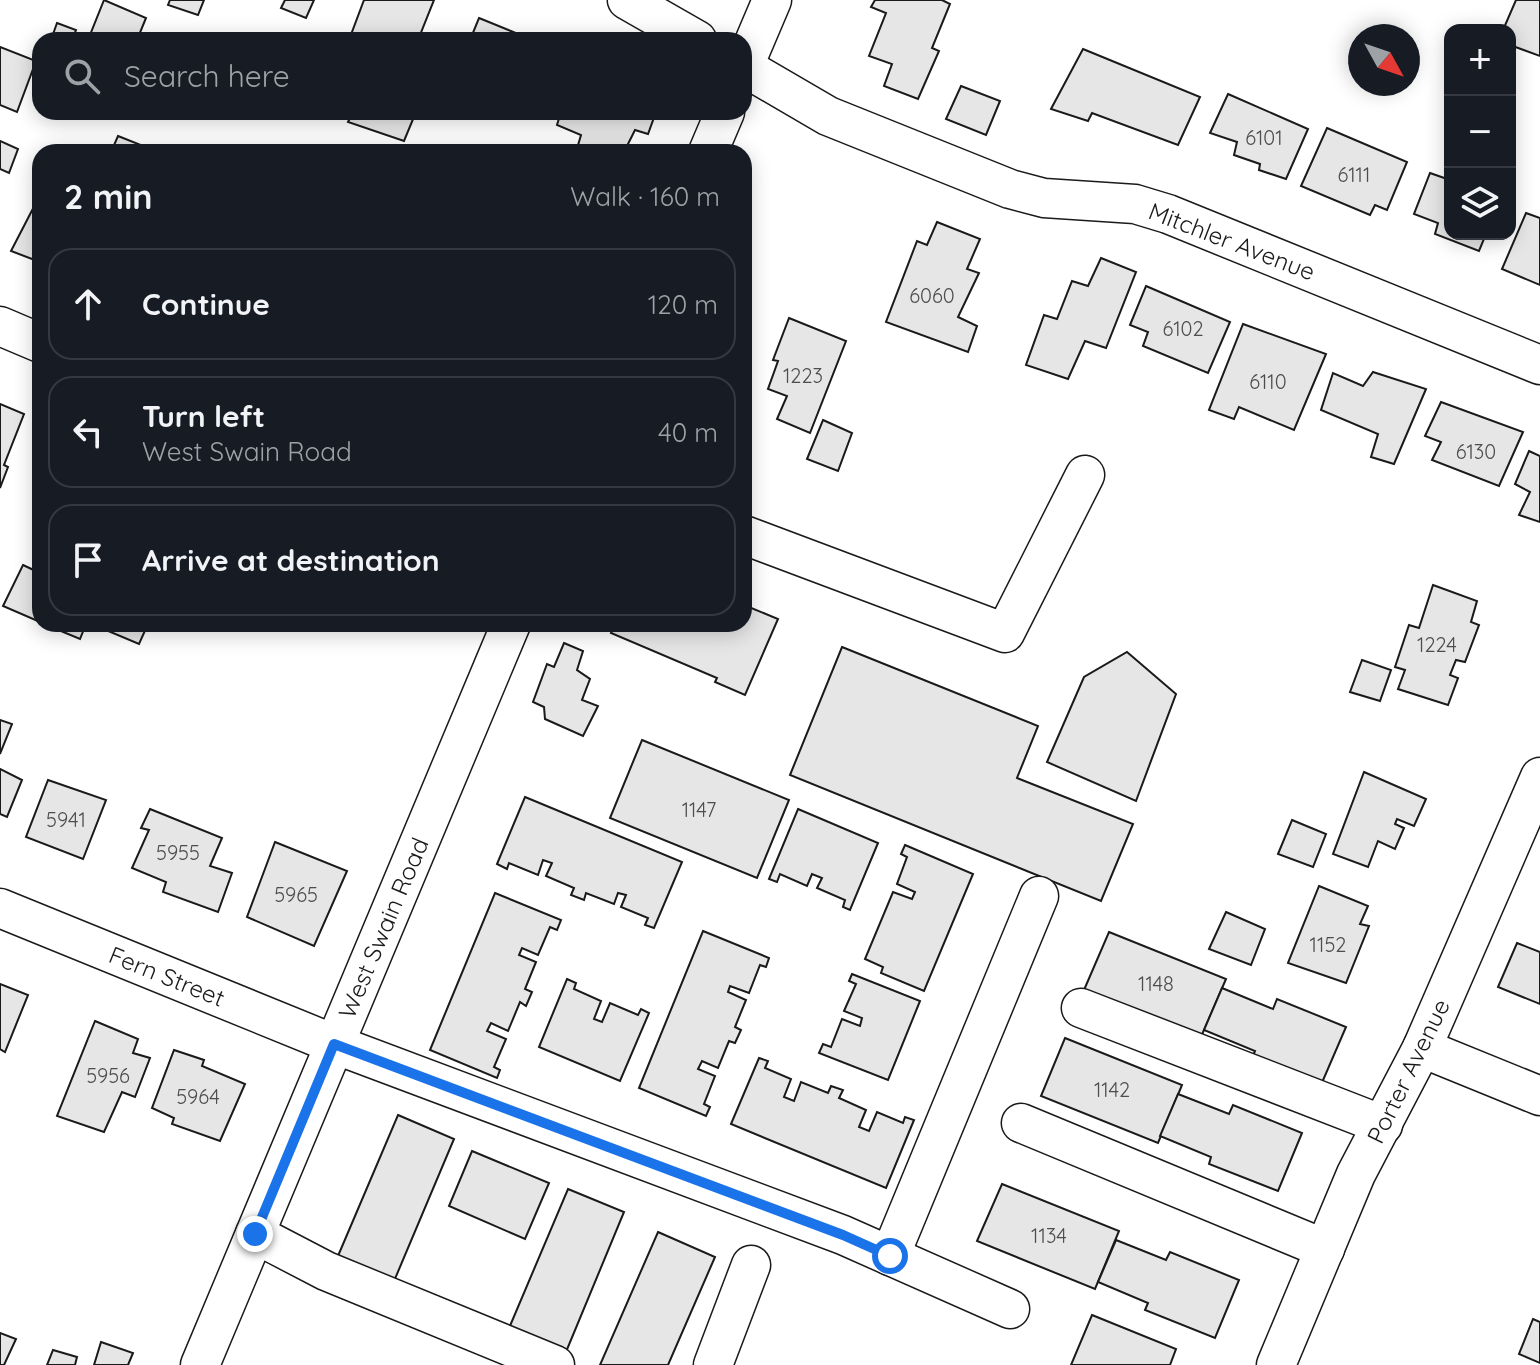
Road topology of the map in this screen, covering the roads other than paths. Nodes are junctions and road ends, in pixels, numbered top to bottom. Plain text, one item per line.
1 (627, 0) edge
2 (772, 0) edge
3 (683, 32) edge
4 (752, 48) edge
5 (752, 72) edge
6 (722, 120) edge
7 (711, 144) edge
8 (0, 326) edge
9 (32, 340) edge
10 (1540, 365) edge
11 (1085, 475) dead end
12 (752, 538) edge
13 (508, 632) edge
14 (1540, 777) edge
15 (1039, 896) dead end
16 (0, 908) edge
17 (1081, 1008) dead end
18 (334, 1044) junction
19 (1422, 1048) junction
20 (1540, 1096) edge
21 (1021, 1123) dead end
22 (1383, 1125) junction
23 (251, 1244) junction
24 (1325, 1249) junction
25 (890, 1256) junction
26 (751, 1265) dead end
27 (1010, 1309) dead end
28 (200, 1365) edge
29 (512, 1365) edge
30 (555, 1365) edge
31 (713, 1365) edge
32 (1276, 1365) edge

1 - 3 street
2 - 4 street
5 - 10 street, Mitchler Avenue
6 - 7 street
8 - 9 street
11 - 12 street
13 - 18 street, West Swain Road
14 - 19 street, Porter Avenue
15 - 25 street
16 - 18 street, Fern Street
17 - 22 street
18 - 23 street, West Swain Road
18 - 25 street, Fern Street
19 - 20 street
19 - 22 street, Porter Avenue
21 - 24 street
22 - 24 street, Porter Avenue
23 - 28 street, West Swain Road
23 - 29 street
23 - 30 street
24 - 32 street, Porter Avenue
25 - 27 street, Fern Street
26 - 31 street

